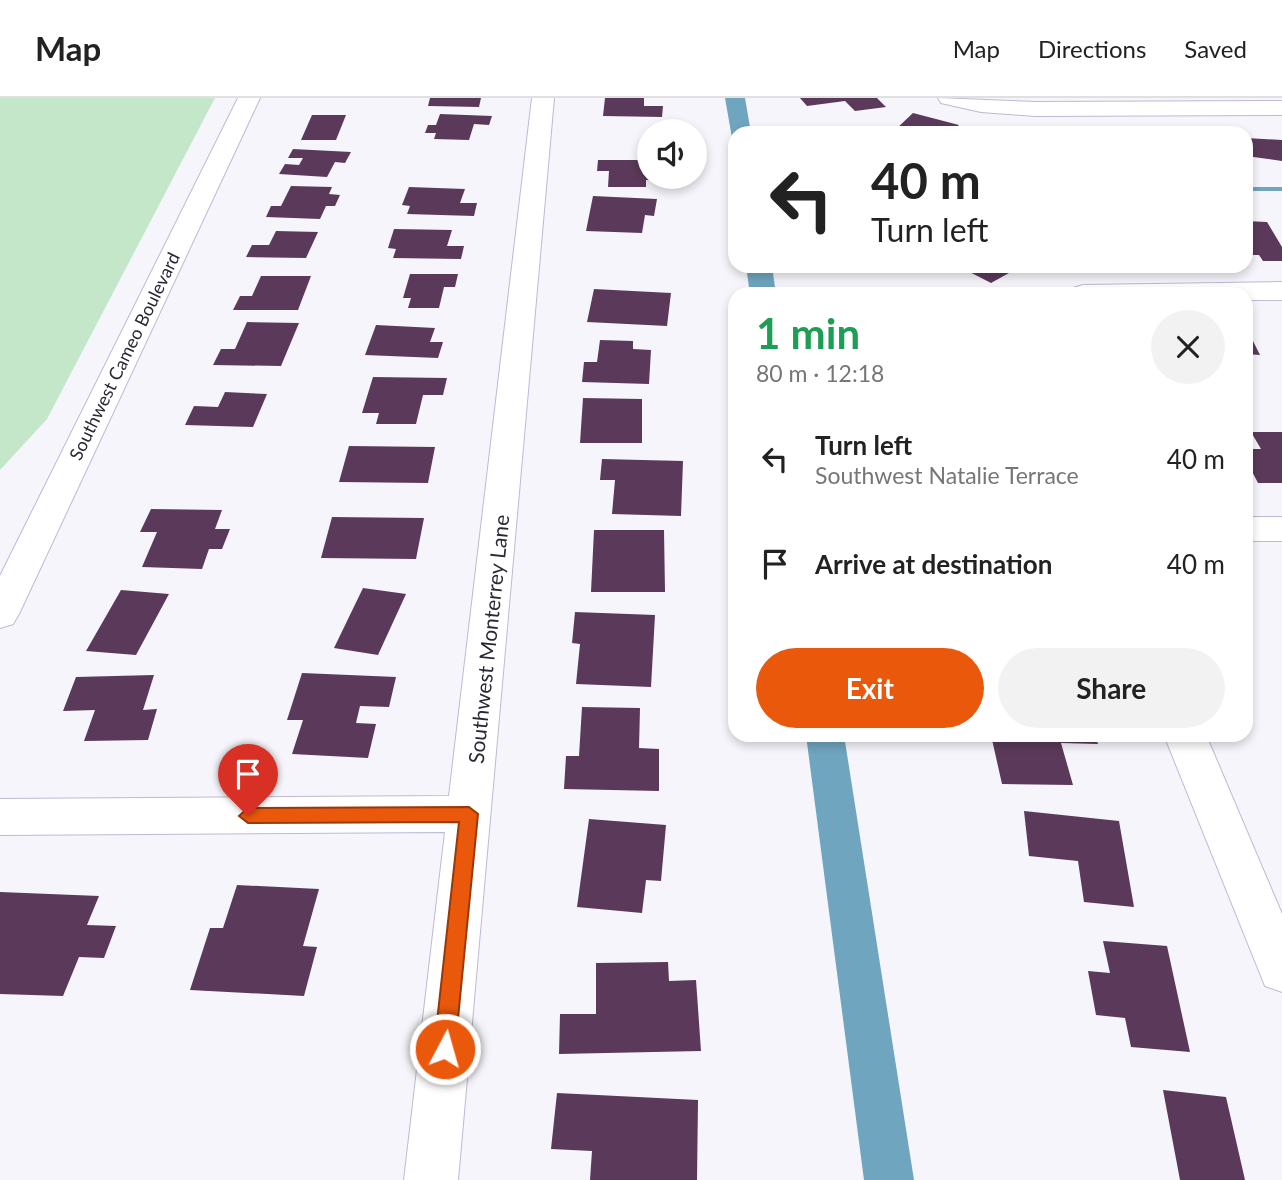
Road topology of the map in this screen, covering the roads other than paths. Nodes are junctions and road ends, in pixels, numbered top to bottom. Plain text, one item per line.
1 (249, 98) edge
2 (543, 98) edge
3 (948, 98) edge
4 (1282, 108) edge
5 (1253, 292) edge
6 (1282, 292) edge
7 (1253, 529) edge
8 (1282, 529) edge
9 (0, 614) edge
10 (1188, 742) edge
11 (469, 814) junction
12 (0, 817) edge
13 (1272, 920) edge
14 (1282, 970) edge
15 (431, 1180) edge

1 - 9 street, Southwest Cameo Boulevard
2 - 11 street, Southwest Monterrey Lane
3 - 4 street
5 - 6 street
7 - 8 street
10 - 13 street
11 - 12 street
11 - 15 street, Southwest Monterrey Lane
13 - 14 street

